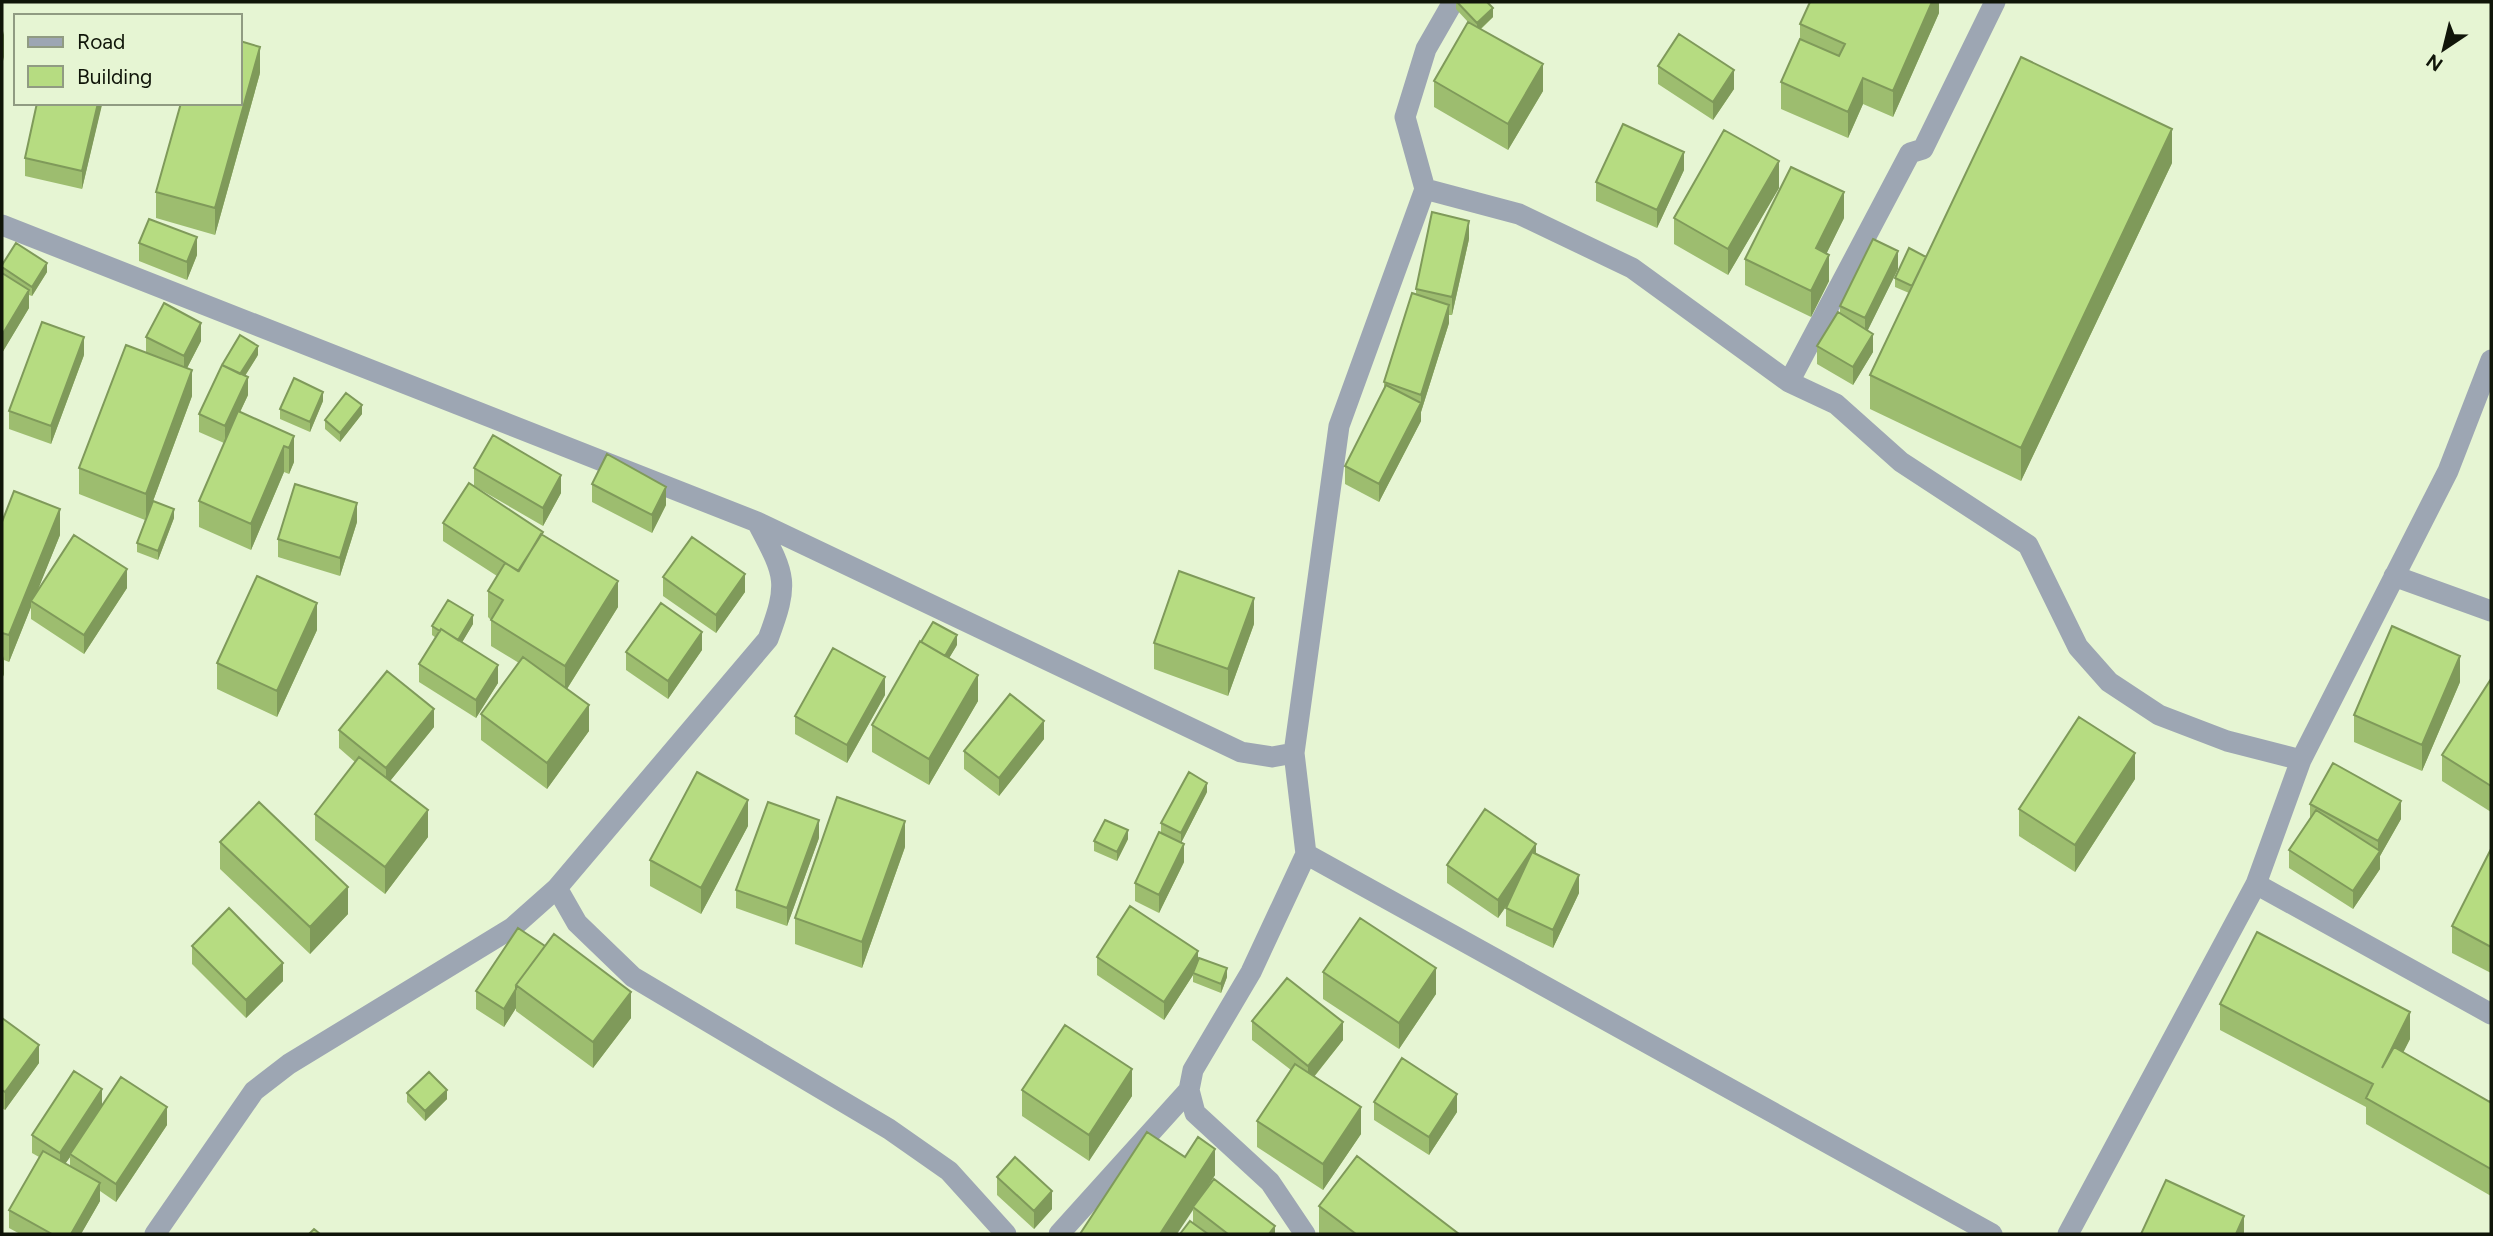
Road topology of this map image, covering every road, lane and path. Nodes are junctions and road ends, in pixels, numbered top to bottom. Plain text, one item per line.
1 (1453, 2) edge
2 (1994, 2) edge
3 (1425, 189) junction
4 (2, 225) edge
5 (2491, 360) edge
6 (1789, 383) junction
7 (757, 522) junction
8 (2394, 576) junction
9 (2491, 611) edge
10 (1294, 753) junction
11 (2301, 760) junction
12 (1306, 854) junction
13 (2256, 884) junction
14 (558, 888) junction
15 (2491, 1014) edge
16 (1189, 1090) junction
17 (155, 1234) edge
18 (1006, 1234) edge
19 (1059, 1234) edge
20 (1305, 1234) edge
21 (1993, 1234) edge
22 (2068, 1234) edge

1 - 3 street
2 - 6 street
3 - 6 street
3 - 10 street
4 - 7 street
5 - 8 street
6 - 11 street
7 - 10 street
7 - 14 street
8 - 9 street
8 - 11 street
10 - 12 street
11 - 13 street
12 - 16 street
12 - 21 street
13 - 15 street
13 - 22 street
14 - 17 street
14 - 18 street
16 - 19 street
16 - 20 street

